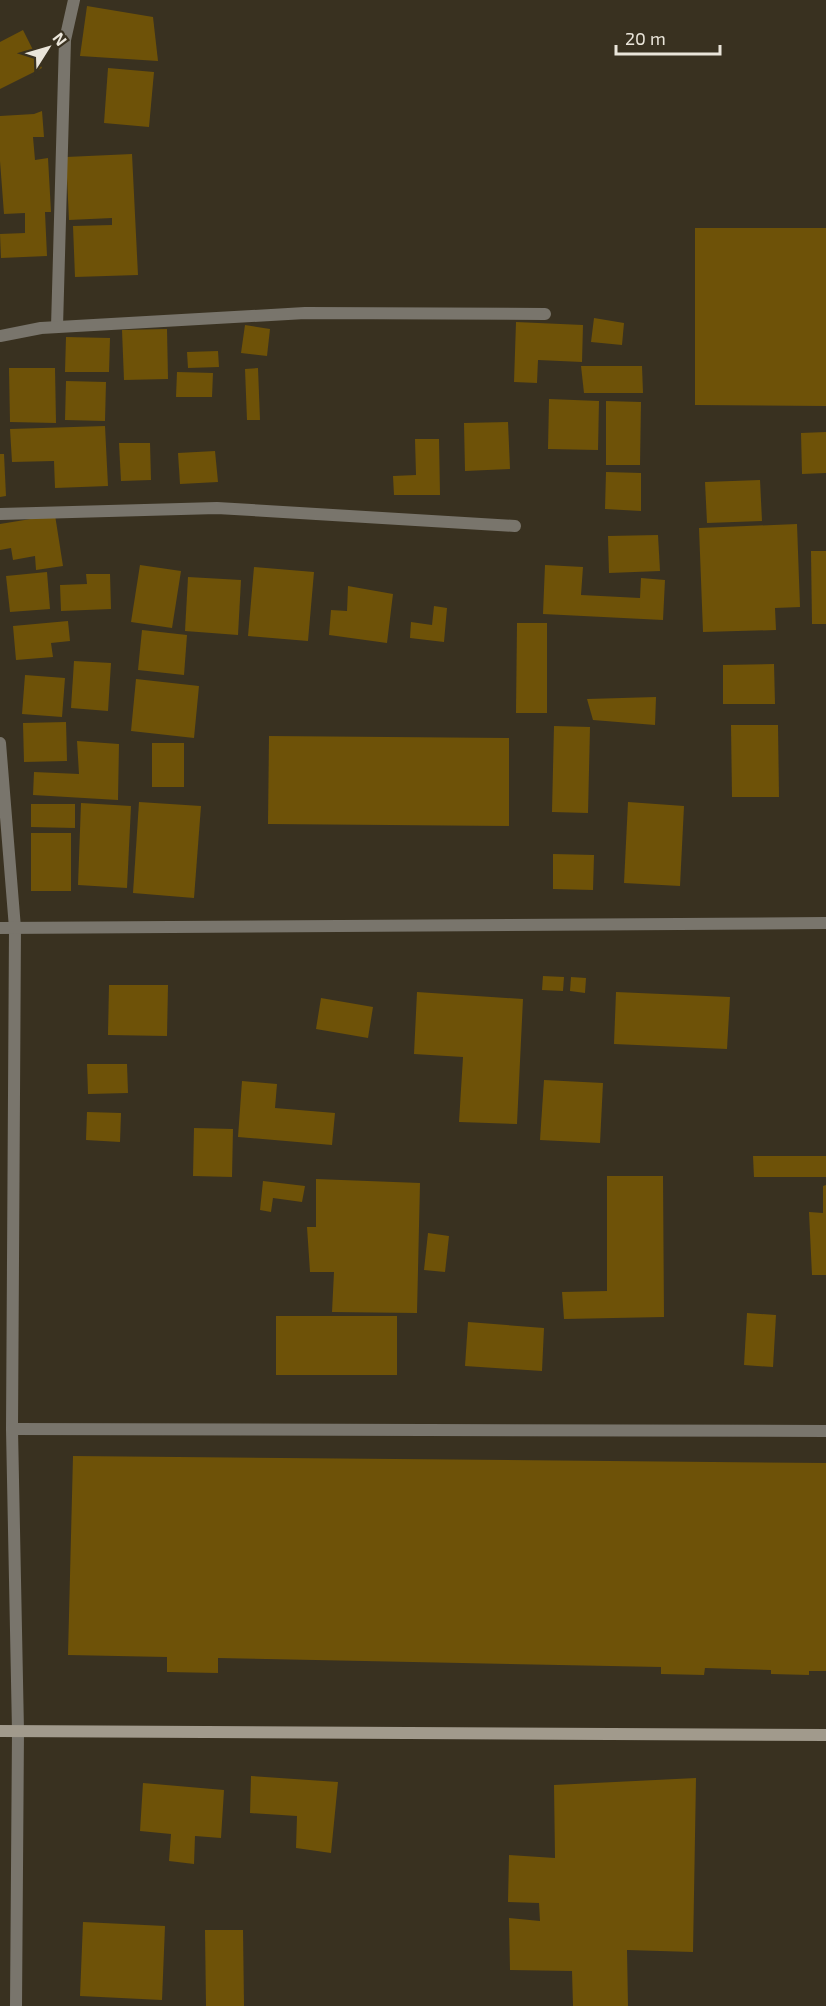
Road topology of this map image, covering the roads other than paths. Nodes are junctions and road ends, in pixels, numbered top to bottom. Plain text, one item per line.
1 (74, 0) edge
2 (545, 314) dead end
3 (57, 327) junction
4 (0, 336) edge
5 (0, 514) edge
6 (514, 526) dead end
7 (0, 743) edge
8 (826, 923) edge
9 (0, 928) edge
10 (15, 928) junction
11 (12, 1429) junction
12 (826, 1431) edge
13 (0, 1731) edge
14 (18, 1731) junction
15 (826, 1735) edge
16 (16, 2006) edge

1 - 3 street
2 - 3 street
3 - 4 street
5 - 6 street
7 - 10 street
8 - 10 street
9 - 10 street
10 - 11 street
11 - 12 street
11 - 14 street
13 - 14 main road
14 - 15 main road
14 - 16 street

